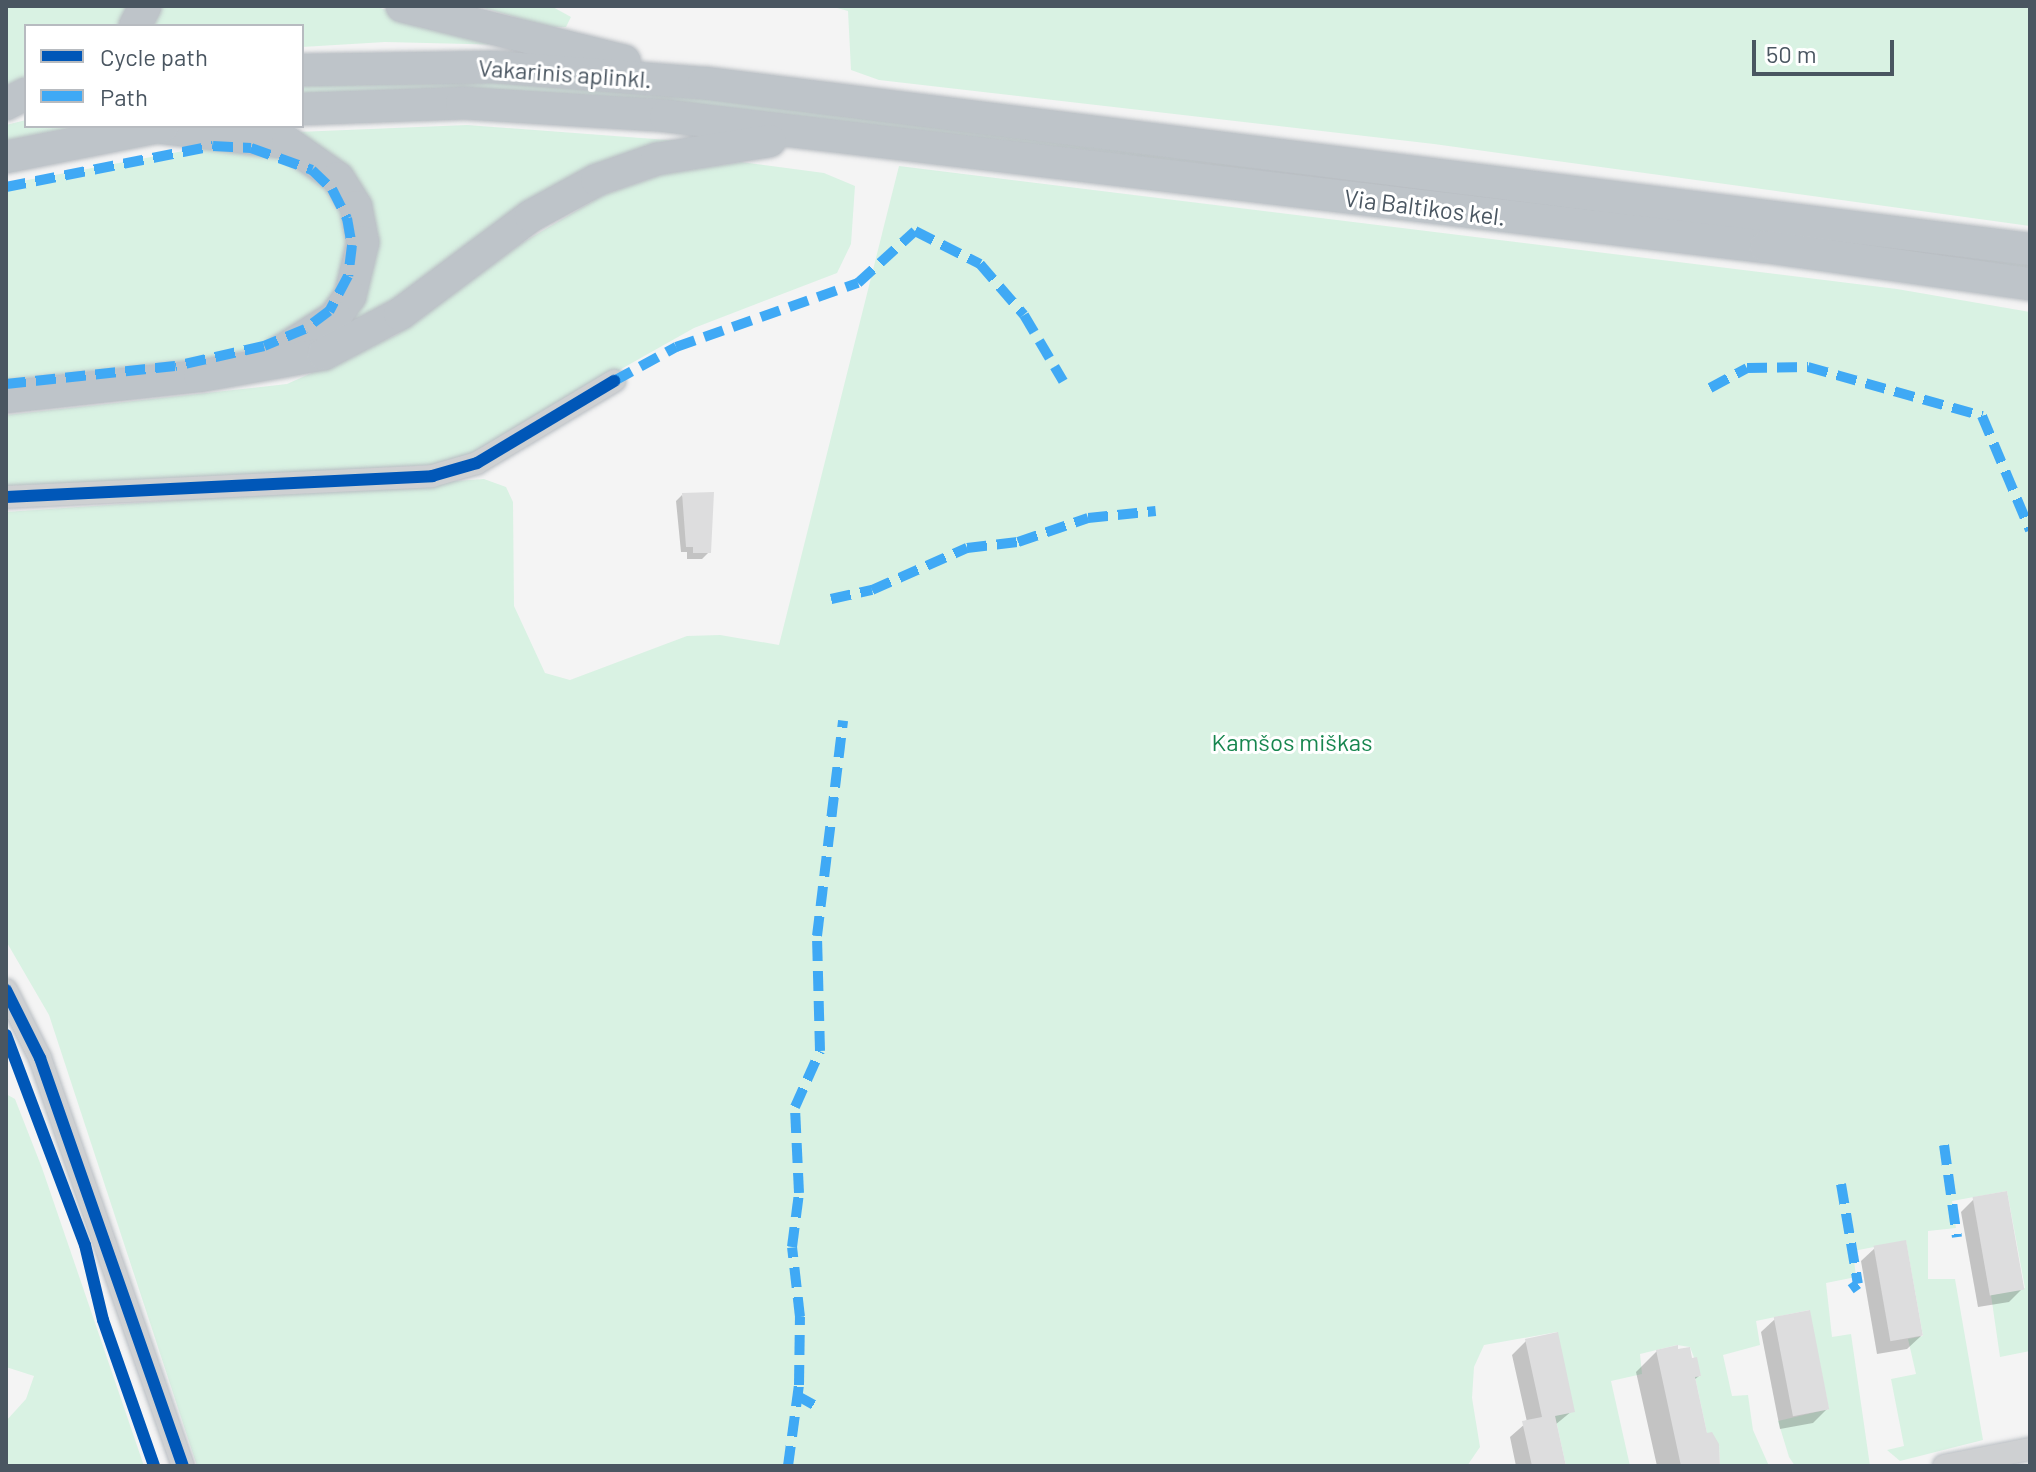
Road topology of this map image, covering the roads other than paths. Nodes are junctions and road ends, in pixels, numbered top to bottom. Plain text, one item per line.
1 (145, 6) edge
2 (402, 6) edge
3 (136, 24) edge
4 (304, 70) edge
5 (704, 83) junction
6 (24, 95) edge
7 (826, 99) joint
8 (6, 104) edge
9 (304, 109) edge
10 (151, 128) edge
11 (164, 128) edge
12 (819, 134) junction
13 (6, 157) edge
14 (2030, 249) edge
15 (2030, 284) edge
16 (253, 366) junction
17 (614, 381) dead end
18 (6, 397) edge
19 (6, 497) edge
20 (6, 990) edge
21 (2030, 1449) edge
22 (183, 1466) edge
23 (1944, 1466) edge

1 - 3 highway
2 - 5 highway
4 - 5 highway, Vakarinis aplinkl.
5 - 7 highway, Vakarinis aplinkl.
6 - 8 highway
7 - 14 highway, Via Baltikos kel.
9 - 12 highway, Vakarinis aplinkl.
10 - 13 highway
11 - 16 highway
12 - 15 highway, Via Baltikos kel.
12 - 16 highway
16 - 18 highway
17 - 19 street
20 - 22 street
21 - 23 street

